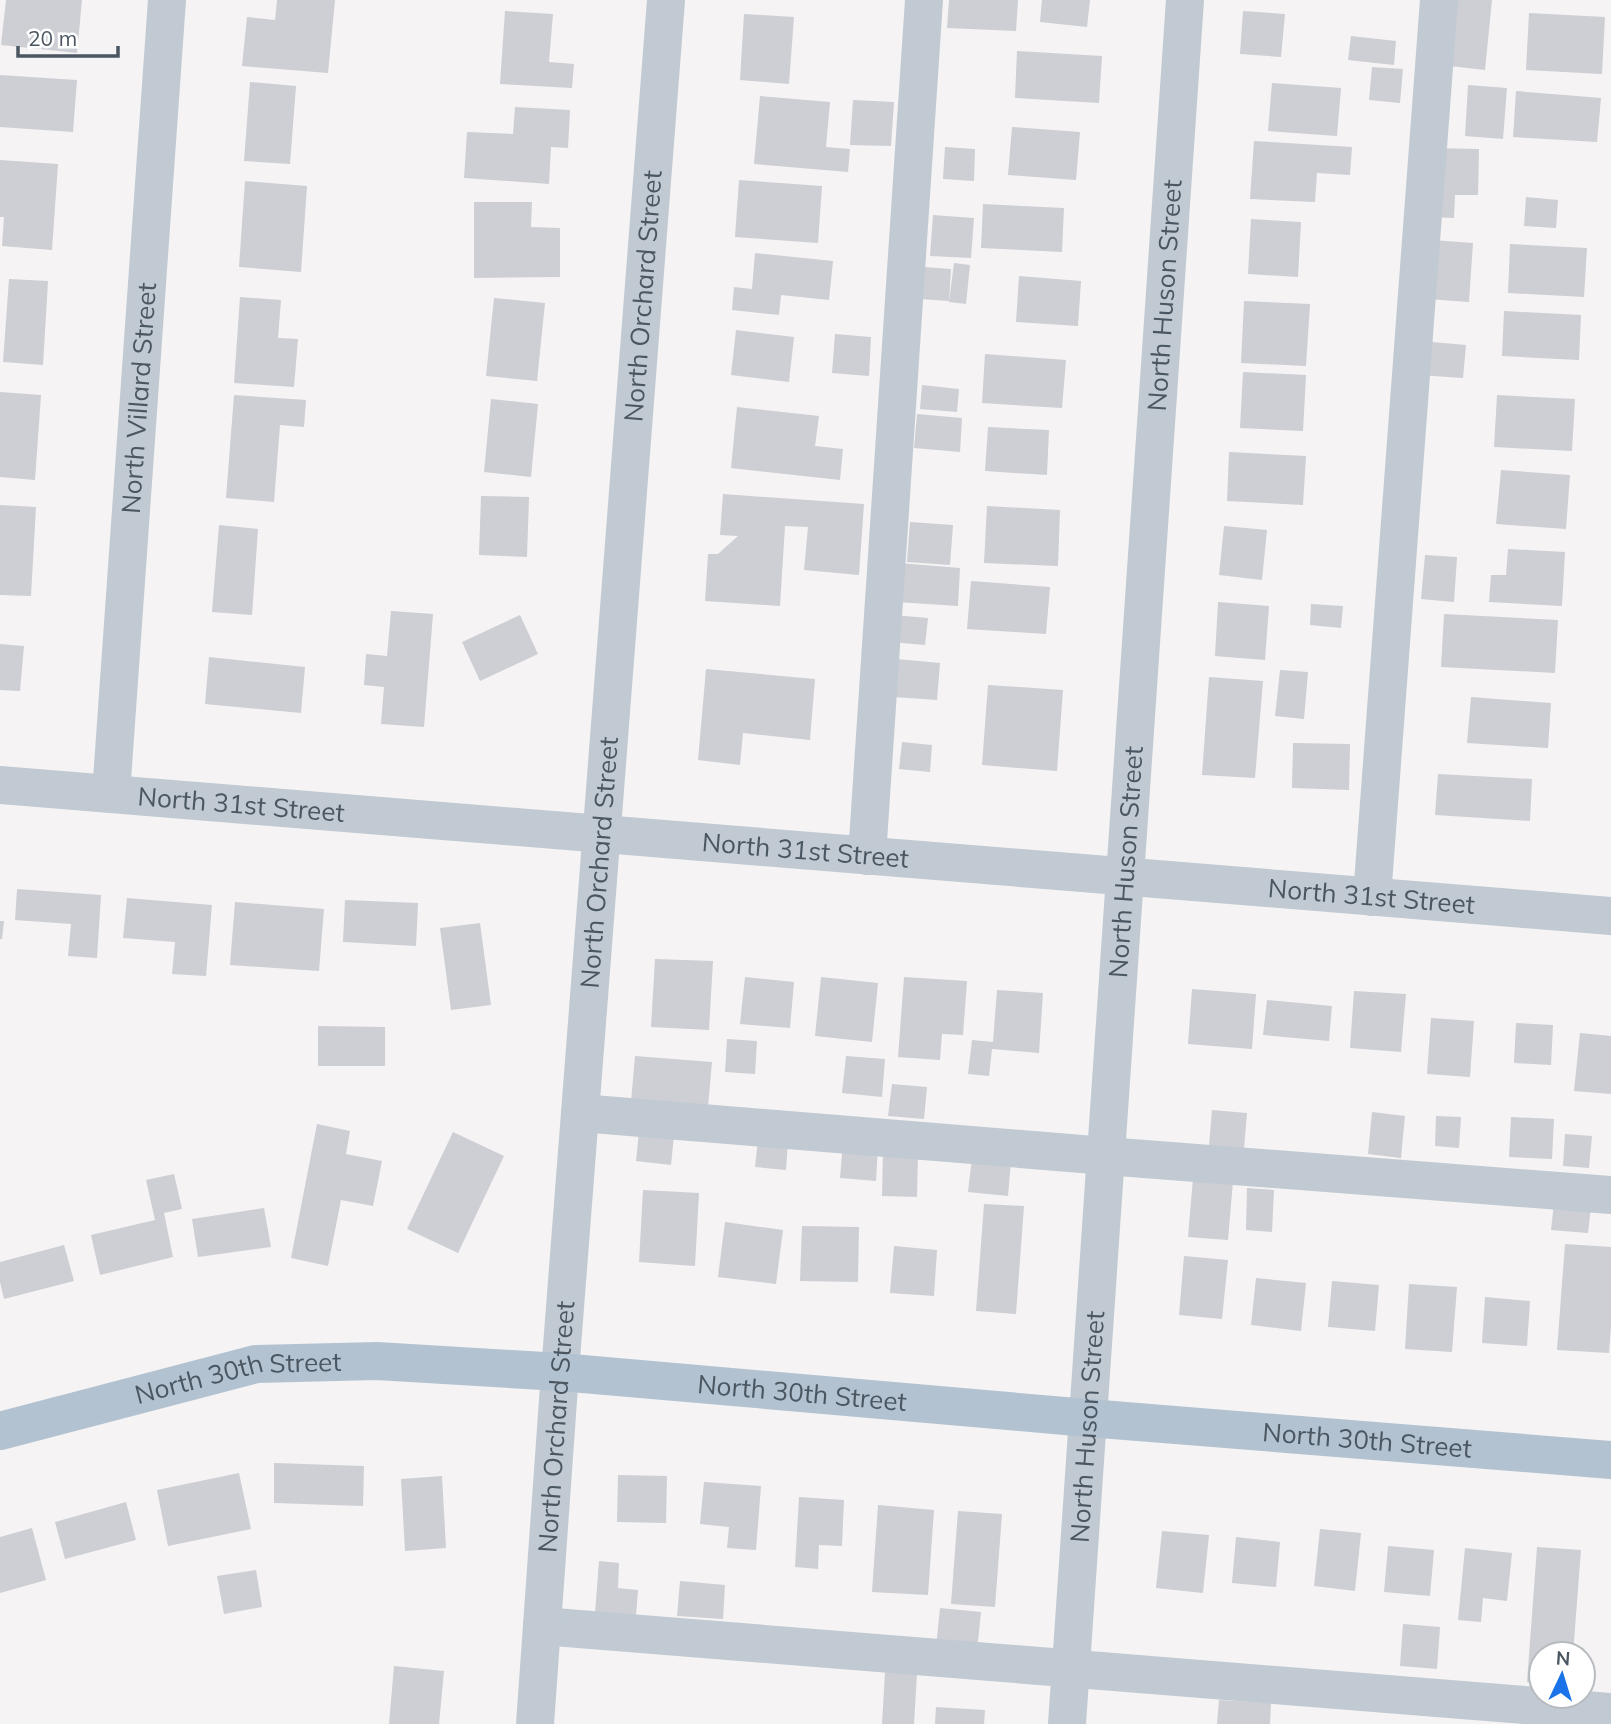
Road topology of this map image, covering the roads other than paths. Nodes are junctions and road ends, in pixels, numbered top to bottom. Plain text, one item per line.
1 (167, 0) edge
2 (666, 0) edge
3 (924, 0) edge
4 (1185, 0) edge
5 (1438, 0) edge
6 (0, 785) edge
7 (111, 794) junction
8 (601, 834) junction
9 (867, 856) junction
10 (1125, 876) junction
11 (1372, 897) junction
12 (1611, 916) edge
13 (580, 1112) junction
14 (1106, 1156) junction
15 (1611, 1195) edge
16 (560, 1372) junction
17 (1088, 1418) junction
18 (0, 1431) edge
19 (1611, 1460) edge
20 (542, 1626) junction
21 (1071, 1669) junction
22 (1611, 1712) edge
23 (535, 1724) edge
24 (1067, 1724) edge

1 - 7 street, North Villard Street
2 - 8 street, North Orchard Street
3 - 9 street
4 - 10 street, North Huson Street
5 - 11 street
6 - 7 street, North 31st Street
7 - 8 street, North 31st Street
8 - 9 street, North 31st Street
8 - 13 street, North Orchard Street
9 - 10 street, North 31st Street
10 - 11 street, North 31st Street
10 - 14 street, North Huson Street
11 - 12 street, North 31st Street
13 - 14 street
13 - 16 street, North Orchard Street
14 - 15 street
14 - 17 street, North Huson Street
16 - 17 main road, North 30th Street
16 - 18 main road, North 30th Street
16 - 20 street, North Orchard Street
17 - 19 main road, North 30th Street
17 - 21 street, North Huson Street
20 - 21 street
20 - 23 street, North Orchard Street
21 - 22 street
21 - 24 street, North Huson Street

